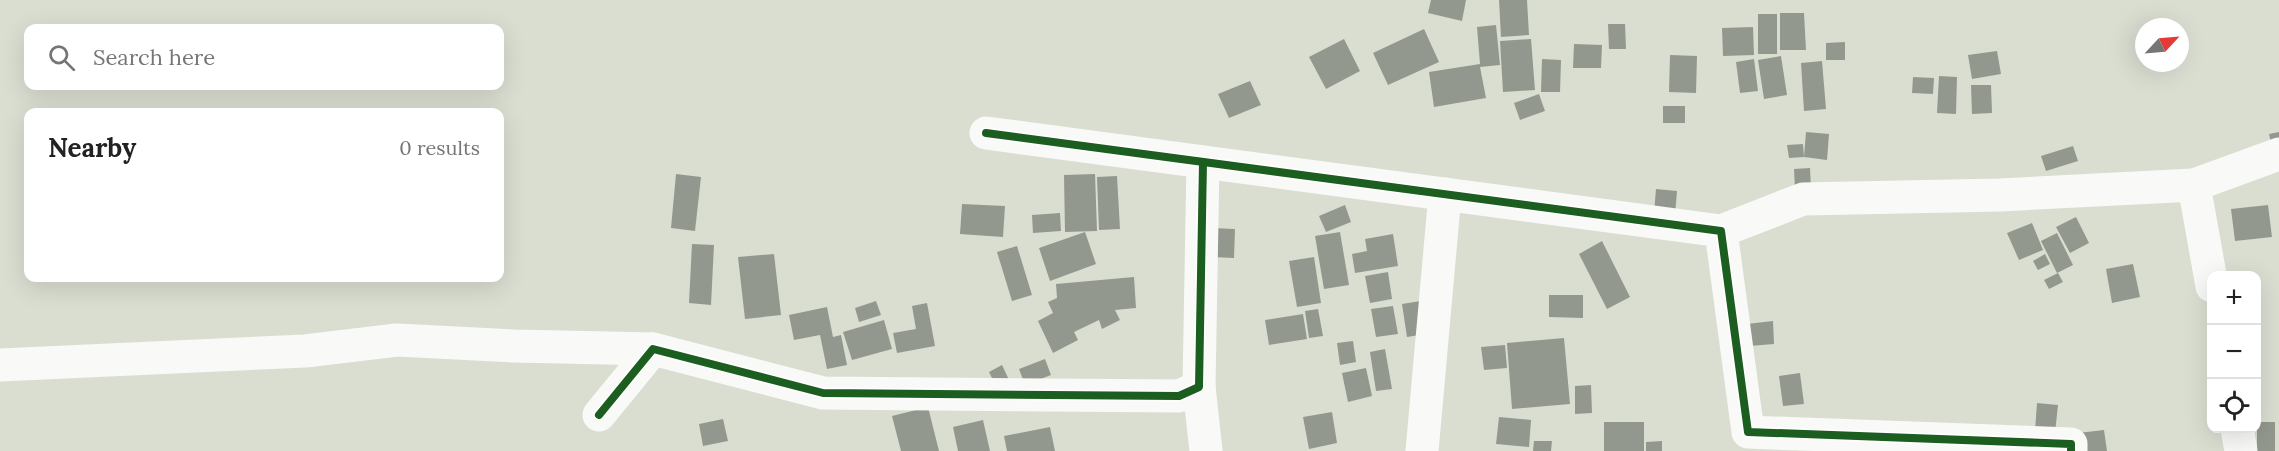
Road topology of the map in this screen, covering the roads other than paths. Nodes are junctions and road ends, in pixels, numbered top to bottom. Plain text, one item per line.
1 (986, 133) dead end
2 (2279, 154) edge
3 (1203, 162) junction
4 (2193, 185) junction
5 (1445, 194) junction
6 (1721, 231) junction
7 (2208, 271) edge
8 (653, 349) junction
9 (0, 365) edge
10 (1199, 387) junction
11 (599, 415) dead end
12 (2238, 433) edge
13 (1206, 451) edge
14 (1422, 451) edge
15 (2071, 451) edge
16 (2241, 451) edge

1 - 3 street
2 - 4 street
3 - 5 street
3 - 10 street
4 - 6 street
4 - 7 street
5 - 6 street
5 - 14 street
6 - 15 street
8 - 9 street
8 - 10 street
8 - 11 street
10 - 13 street
12 - 16 street

